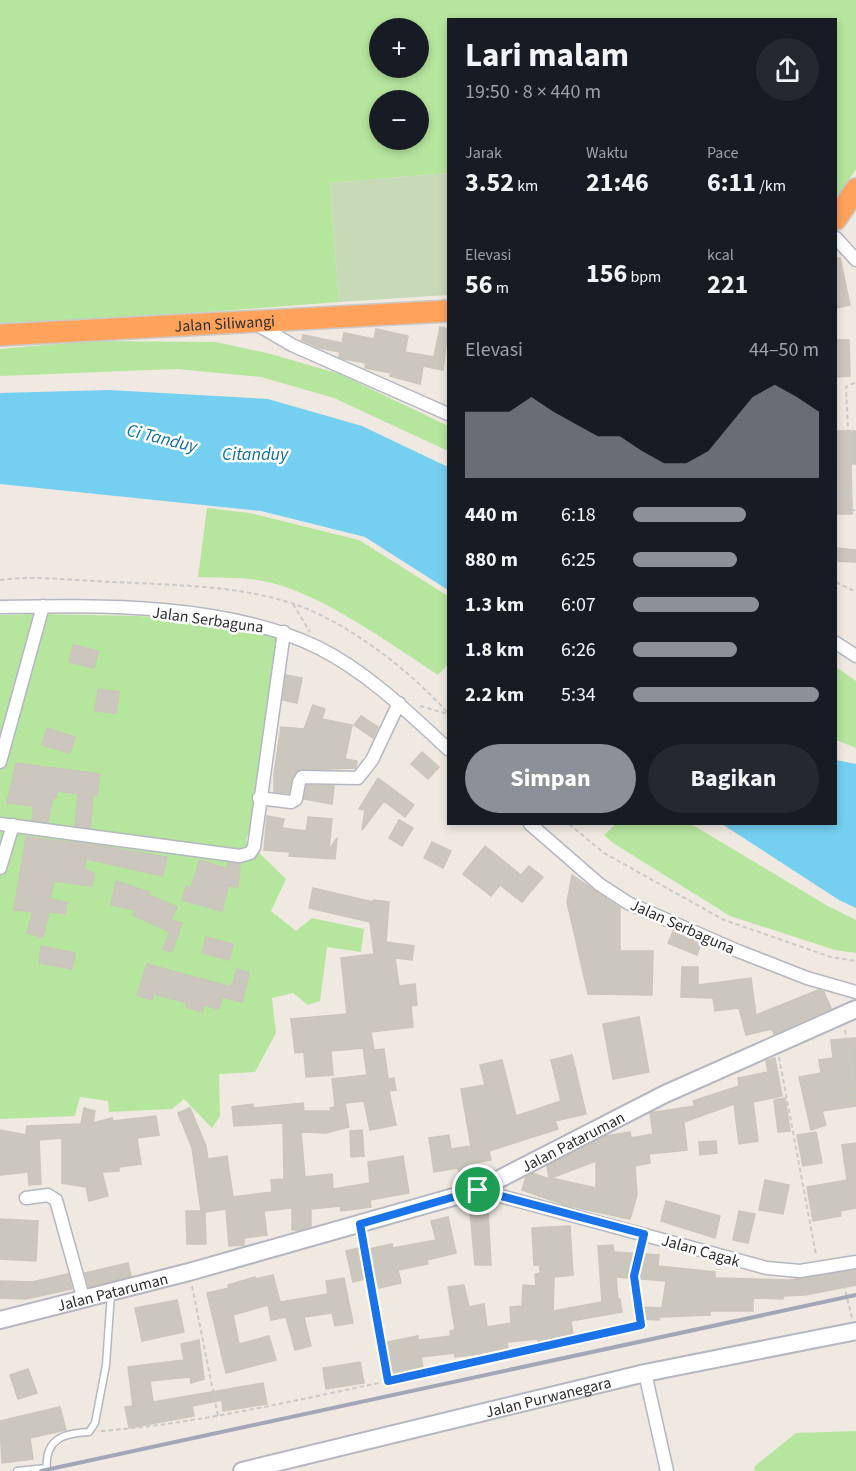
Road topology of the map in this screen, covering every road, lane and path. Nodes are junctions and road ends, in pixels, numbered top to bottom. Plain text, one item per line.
1 (856, 189) edge
2 (837, 218) edge
3 (837, 239) edge
4 (856, 260) edge
5 (447, 311) edge
6 (255, 324) junction
7 (0, 335) edge
8 (856, 382) edge
9 (447, 414) edge
10 (851, 494) junction
11 (837, 495) edge
12 (854, 510) edge
13 (837, 513) edge
14 (837, 582) edge
15 (856, 592) edge
16 (293, 604) dead end
17 (43, 606) junction
18 (0, 607) edge
19 (285, 632) junction
20 (837, 644) edge
21 (321, 649) junction
22 (856, 656) edge
23 (399, 703) junction
24 (447, 748) edge
25 (0, 762) edge
26 (259, 798) junction
27 (0, 824) edge
28 (13, 825) junction
29 (531, 825) edge
30 (570, 825) edge
31 (0, 868) edge
32 (856, 961) edge
33 (856, 992) edge
34 (849, 1012) edge
35 (777, 1046) junction
36 (856, 1099) edge
37 (478, 1190) junction
38 (26, 1198) dead end
39 (360, 1224) junction
40 (644, 1234) junction
41 (856, 1262) edge
42 (839, 1265) junction
43 (818, 1269) junction
44 (189, 1272) junction
45 (112, 1290) junction
46 (83, 1297) junction
47 (0, 1320) edge
48 (641, 1325) joint
49 (856, 1331) edge
50 (645, 1373) junction
51 (388, 1381) junction
52 (218, 1416) junction
53 (89, 1432) junction
54 (46, 1470) edge
55 (17, 1471) edge
56 (242, 1471) edge
57 (667, 1471) edge

1 - 2 highway
3 - 4 street
5 - 6 highway, Jalan Siliwangi
6 - 7 highway, Jalan Siliwangi
6 - 9 street
8 - 10 path
10 - 11 path
10 - 12 path
12 - 13 path
14 - 15 path
16 - 21 path
17 - 18 street, Jalan Serbaguna
17 - 19 street, Jalan Serbaguna
17 - 25 street
19 - 21 street, Jalan Serbaguna
19 - 26 street
20 - 22 street
21 - 23 street, Jalan Serbaguna
23 - 24 street, Jalan Serbaguna
23 - 26 street
26 - 28 street
27 - 28 street
28 - 31 street
29 - 33 street, Jalan Serbaguna
30 - 32 path
34 - 35 street, Jalan Pataruman
34 - 36 path
35 - 37 street, Jalan Pataruman
35 - 43 path
37 - 39 street, Jalan Pataruman
37 - 40 street, Jalan Cagak
38 - 46 street
39 - 44 street, Jalan Pataruman
39 - 51 lane
40 - 43 street, Jalan Cagak
40 - 48 path
41 - 42 street, Jalan Cagak
42 - 43 street, Jalan Cagak
42 - 49 path
44 - 45 street, Jalan Pataruman
44 - 52 path
45 - 46 street, Jalan Pataruman
45 - 53 lane
46 - 47 street, Jalan Pataruman
48 - 51 lane
49 - 50 street, Jalan Purwanegara
50 - 56 street, Jalan Purwanegara
50 - 57 street
51 - 52 path
52 - 53 path
53 - 54 lane
54 - 55 lane

